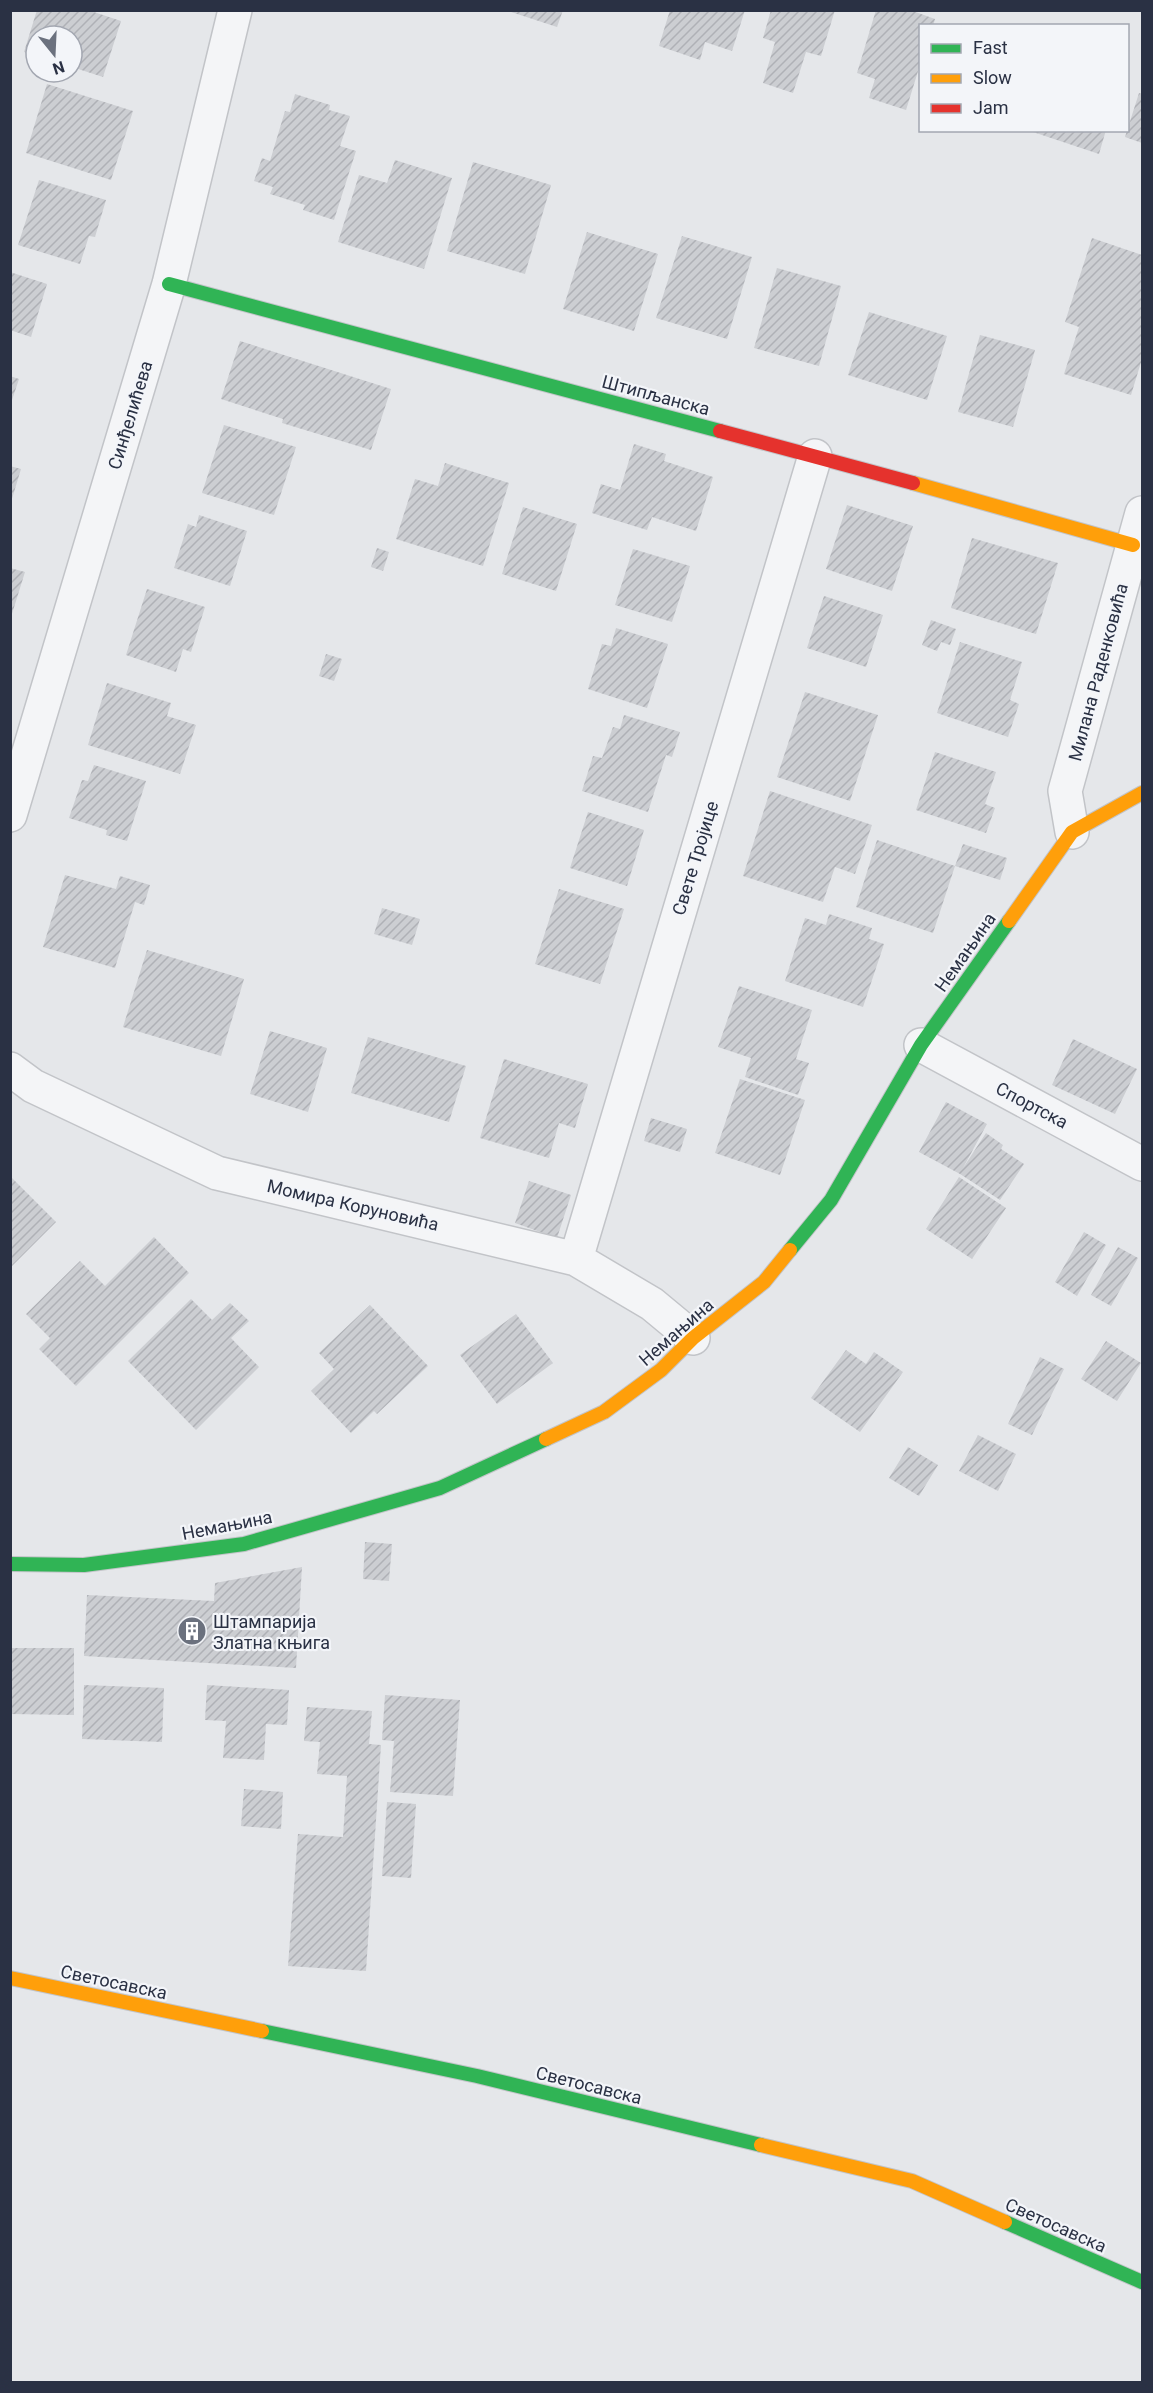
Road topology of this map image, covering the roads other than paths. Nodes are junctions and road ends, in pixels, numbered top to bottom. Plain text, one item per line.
1 (235, 10) edge
2 (169, 284) junction
3 (815, 456) junction
4 (1143, 513) edge
5 (1133, 546) junction
6 (1143, 793) edge
7 (10, 815) edge
8 (1072, 832) junction
9 (921, 1045) junction
10 (10, 1069) edge
11 (1143, 1164) edge
12 (576, 1259) junction
13 (693, 1338) junction
14 (10, 1564) edge
15 (10, 1978) edge
16 (1143, 2282) edge

1 - 2 street, Синђелићева
2 - 3 street, Штипљанска
2 - 7 street, Синђелићева
3 - 5 street, Штипљанска
3 - 12 street, Свете Тројице
4 - 5 street, Милана Раденковића
5 - 8 street, Милана Раденковића
6 - 8 street, Немањина
8 - 9 street, Немањина
9 - 11 street, Спортска
9 - 13 street, Немањина
10 - 12 street, Момира Коруновића
12 - 13 street, Момира Коруновића
13 - 14 street, Немањина
15 - 16 street, Светосавска

